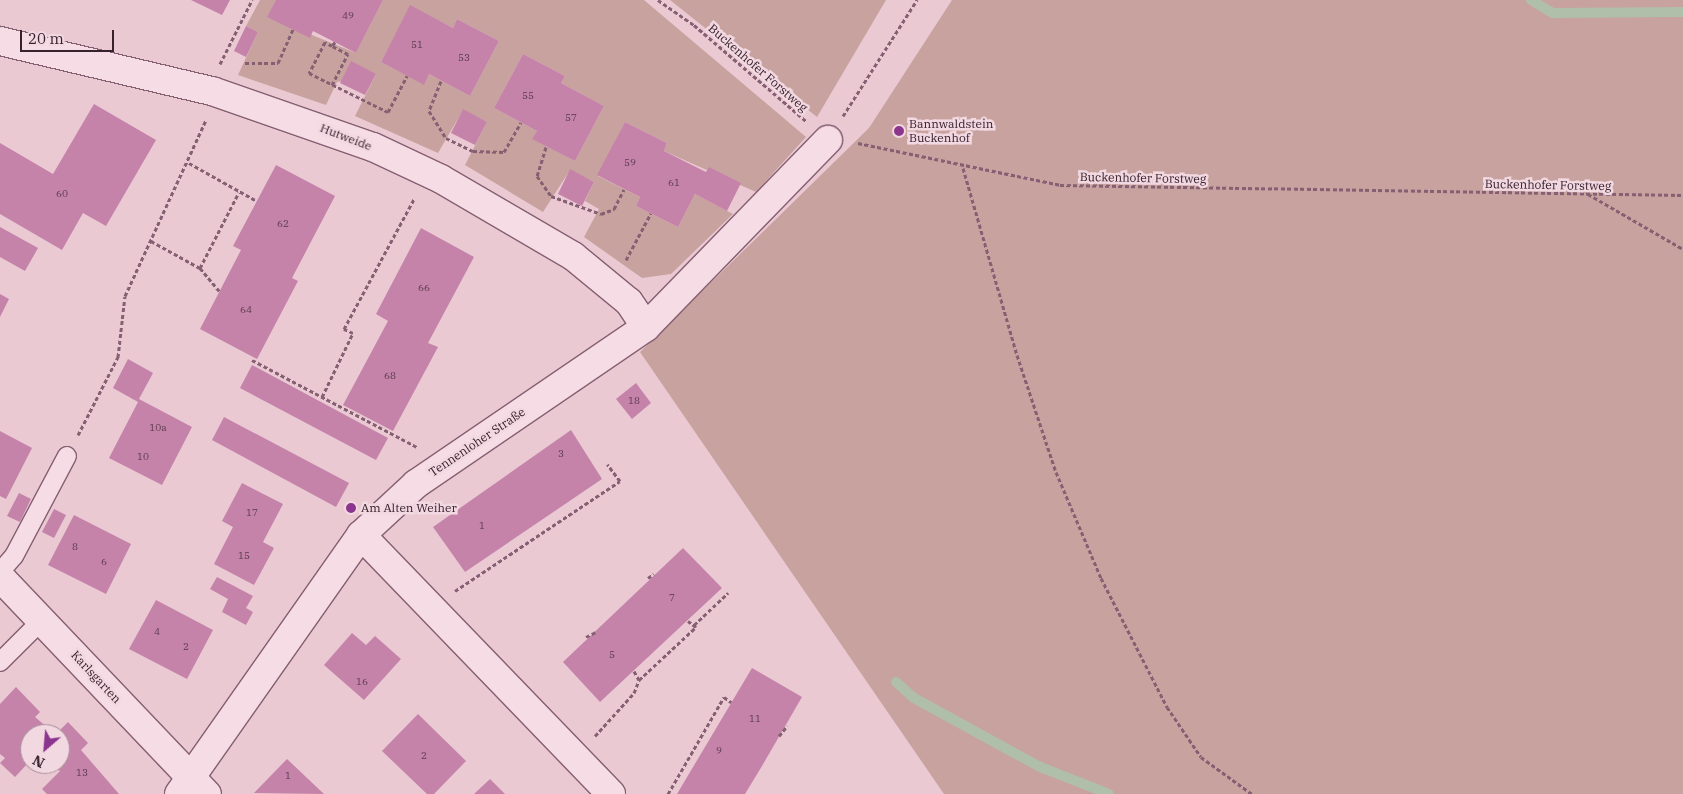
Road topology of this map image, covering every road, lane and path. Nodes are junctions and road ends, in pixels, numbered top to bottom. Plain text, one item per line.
1 (252, 0) edge
2 (658, 0) edge
3 (917, 0) edge
4 (293, 30) dead end
5 (0, 41) edge
6 (245, 63) dead end
7 (407, 76) dead end
8 (442, 81) dead end
9 (332, 85) junction
10 (212, 91) junction
11 (520, 122) dead end
12 (828, 140) junction
13 (546, 147) dead end
14 (189, 163) junction
15 (963, 168) junction
16 (624, 189) dead end
17 (239, 192) junction
18 (1588, 194) junction
19 (1683, 195) edge
20 (416, 196) dead end
21 (257, 201) dead end
22 (651, 213) dead end
23 (151, 241) junction
24 (1683, 249) edge
25 (623, 265) dead end
26 (200, 268) junction
27 (220, 292) dead end
28 (646, 327) junction
29 (252, 360) dead end
30 (322, 397) junction
31 (419, 448) dead end
32 (67, 456) joint
33 (607, 464) dead end
34 (361, 535) junction
35 (0, 572) edge
36 (654, 574) dead end
37 (0, 577) edge
38 (648, 578) dead end
39 (728, 593) dead end
40 (451, 594) dead end
41 (42, 620) junction
42 (688, 620) dead end
43 (694, 625) junction
44 (596, 632) dead end
45 (586, 637) dead end
46 (0, 662) edge
47 (634, 671) dead end
48 (639, 680) junction
49 (731, 702) dead end
50 (787, 726) dead end
51 (779, 736) dead end
52 (590, 741) dead end
53 (193, 789) edge
54 (610, 794) edge
55 (668, 794) edge
56 (1252, 794) edge

1 - 10 path
2 - 12 path, Buckenhofer Forstweg
3 - 12 path
4 - 6 path
5 - 10 street, Hutweide
7 - 9 path
8 - 11 path
9 - 9 path
10 - 14 path
10 - 28 street, Hutweide
12 - 15 path, Buckenhofer Forstweg
12 - 28 street, Tennenloher Straße
13 - 16 path
14 - 17 path
14 - 23 path
15 - 18 path, Buckenhofer Forstweg
15 - 56 path
17 - 21 path
17 - 26 path
18 - 19 path, Buckenhofer Forstweg
18 - 24 path
20 - 30 path
22 - 25 path
23 - 26 path
23 - 32 path
26 - 27 path
28 - 34 street, Tennenloher Straße
29 - 30 path
30 - 31 path
32 - 35 lane
33 - 40 path
34 - 53 street, Tennenloher Straße
34 - 54 street
36 - 38 path
37 - 41 street, Karlsgarten
39 - 43 path
41 - 46 lane
41 - 53 street, Karlsgarten
42 - 43 path
43 - 48 path
44 - 45 path
47 - 48 path
48 - 52 path
49 - 55 path
50 - 51 path

